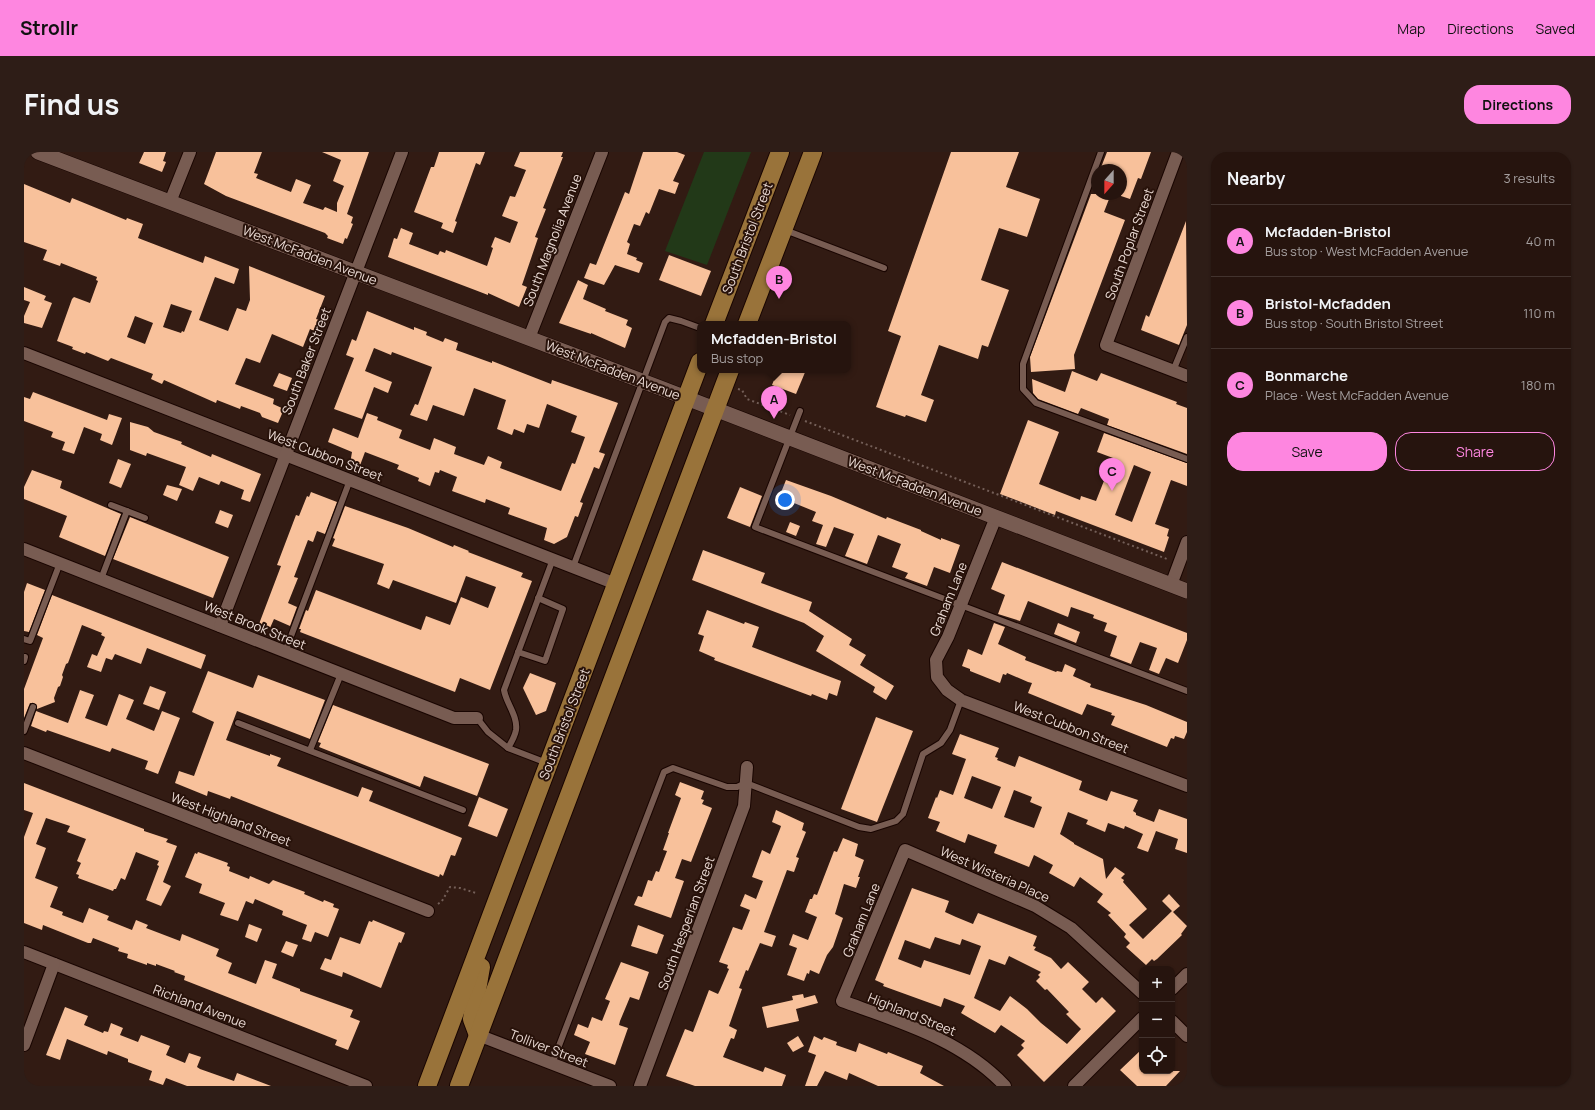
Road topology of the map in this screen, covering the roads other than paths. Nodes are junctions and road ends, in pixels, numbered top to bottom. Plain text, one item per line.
1 (38, 152) edge
2 (190, 152) edge
3 (402, 152) edge
4 (602, 152) edge
5 (780, 152) edge
6 (813, 152) edge
7 (1101, 152) edge
8 (1178, 152) edge
9 (170, 202) junction
10 (783, 230) junction
11 (884, 268) dead end
12 (354, 272) junction
13 (715, 321) edge
14 (748, 321) edge
15 (697, 327) edge
16 (1187, 337) edge
17 (528, 338) junction
18 (24, 353) edge
19 (697, 370) edge
20 (1173, 371) junction
21 (1187, 376) edge
22 (727, 377) edge
23 (642, 382) junction
24 (686, 398) junction
25 (715, 409) junction
26 (800, 411) dead end
27 (789, 438) junction
28 (285, 455) junction
29 (1187, 459) edge
30 (350, 480) junction
31 (111, 506) dead end
32 (127, 512) junction
33 (996, 517) junction
34 (145, 518) dead end
35 (1187, 542) edge
36 (24, 549) edge
37 (553, 559) junction
38 (60, 563) junction
39 (573, 567) junction
40 (101, 579) junction
41 (616, 584) junction
42 (1171, 585) junction
43 (1187, 591) edge
44 (538, 598) junction
45 (961, 605) junction
46 (220, 626) junction
47 (24, 639) edge
48 (284, 652) junction
49 (518, 652) junction
50 (341, 674) junction
51 (946, 690) joint
52 (1187, 691) edge
53 (962, 700) junction
54 (33, 707) dead end
55 (478, 718) joint
56 (238, 723) dead end
57 (24, 731) edge
58 (508, 748) junction
59 (310, 750) junction
60 (24, 753) edge
61 (549, 764) junction
62 (747, 767) dead end
63 (746, 783) junction
64 (1187, 786) edge
65 (463, 810) dead end
66 (905, 850) joint
67 (428, 911) road end
68 (489, 921) junction
69 (24, 952) edge
70 (54, 964) junction
71 (1187, 974) edge
72 (1175, 986) edge
73 (1139, 990) edge
74 (842, 1001) joint
75 (1139, 1021) edge
76 (1175, 1024) edge
77 (478, 1035) junction
78 (1187, 1036) edge
79 (24, 1045) edge
80 (552, 1064) junction
81 (366, 1086) edge
82 (427, 1086) edge
83 (459, 1086) edge
84 (610, 1086) edge
85 (640, 1086) edge
86 (1005, 1086) edge
87 (1074, 1086) edge

1 - 9 street, West McFadden Avenue
2 - 9 street
3 - 12 street, South Baker Street
4 - 17 street, South Magnolia Avenue
5 - 13 main road, South Bristol Street
6 - 10 main road
7 - 29 lane
8 - 20 street, South Poplar Street
9 - 12 street, West McFadden Avenue
10 - 11 lane
10 - 14 main road
12 - 17 street, West McFadden Avenue
12 - 28 street, South Baker Street
15 - 23 lane
16 - 20 lane
17 - 23 street, West McFadden Avenue
18 - 28 street, West Cubbon Street
19 - 24 main road, South Bristol Street
20 - 21 street
22 - 25 main road
23 - 24 street, West McFadden Avenue
23 - 39 lane
24 - 25 street, West McFadden Avenue
24 - 41 main road, South Bristol Street
25 - 27 street, West McFadden Avenue
25 - 77 main road
26 - 27 lane
27 - 33 street, West McFadden Avenue
27 - 45 lane
28 - 30 street, West Cubbon Street
28 - 46 street, South Baker Street
30 - 37 street, West Cubbon Street
30 - 48 lane
31 - 32 lane
32 - 34 lane
32 - 40 lane
33 - 42 street, West McFadden Avenue
33 - 45 street, Graham Lane
35 - 42 street
36 - 38 street, West Brook Street
37 - 39 street, West Cubbon Street
37 - 44 lane
38 - 40 street, West Brook Street
38 - 47 lane
39 - 41 street, West Cubbon Street
40 - 46 street, West Brook Street
41 - 61 main road, South Bristol Street
42 - 43 street, West McFadden Avenue
44 - 49 lane
44 - 49 lane
45 - 51 street, Graham Lane
45 - 52 lane
46 - 48 street, West Brook Street
48 - 50 street, West Brook Street
49 - 58 lane
50 - 55 street, West Brook Street
50 - 59 lane
51 - 53 street, West Cubbon Street
53 - 63 lane
53 - 64 street, West Cubbon Street
54 - 57 lane
55 - 58 lane
56 - 59 lane
58 - 61 lane
59 - 65 lane
60 - 67 street, West Highland Street
61 - 68 main road, South Bristol Street
62 - 63 street, South Hesperian Street
63 - 80 lane
63 - 85 street, South Hesperian Street
66 - 73 street, West Wisteria Place
66 - 74 street, Graham Lane
68 - 77 main road
68 - 82 main road, South Bristol Street
69 - 70 street, Richland Avenue
70 - 79 street
70 - 81 street, Richland Avenue
71 - 72 street
74 - 86 street, Highland Street
75 - 87 street
76 - 78 street
77 - 80 street, Tolliver Street
77 - 83 main road
80 - 84 street, Tolliver Street

